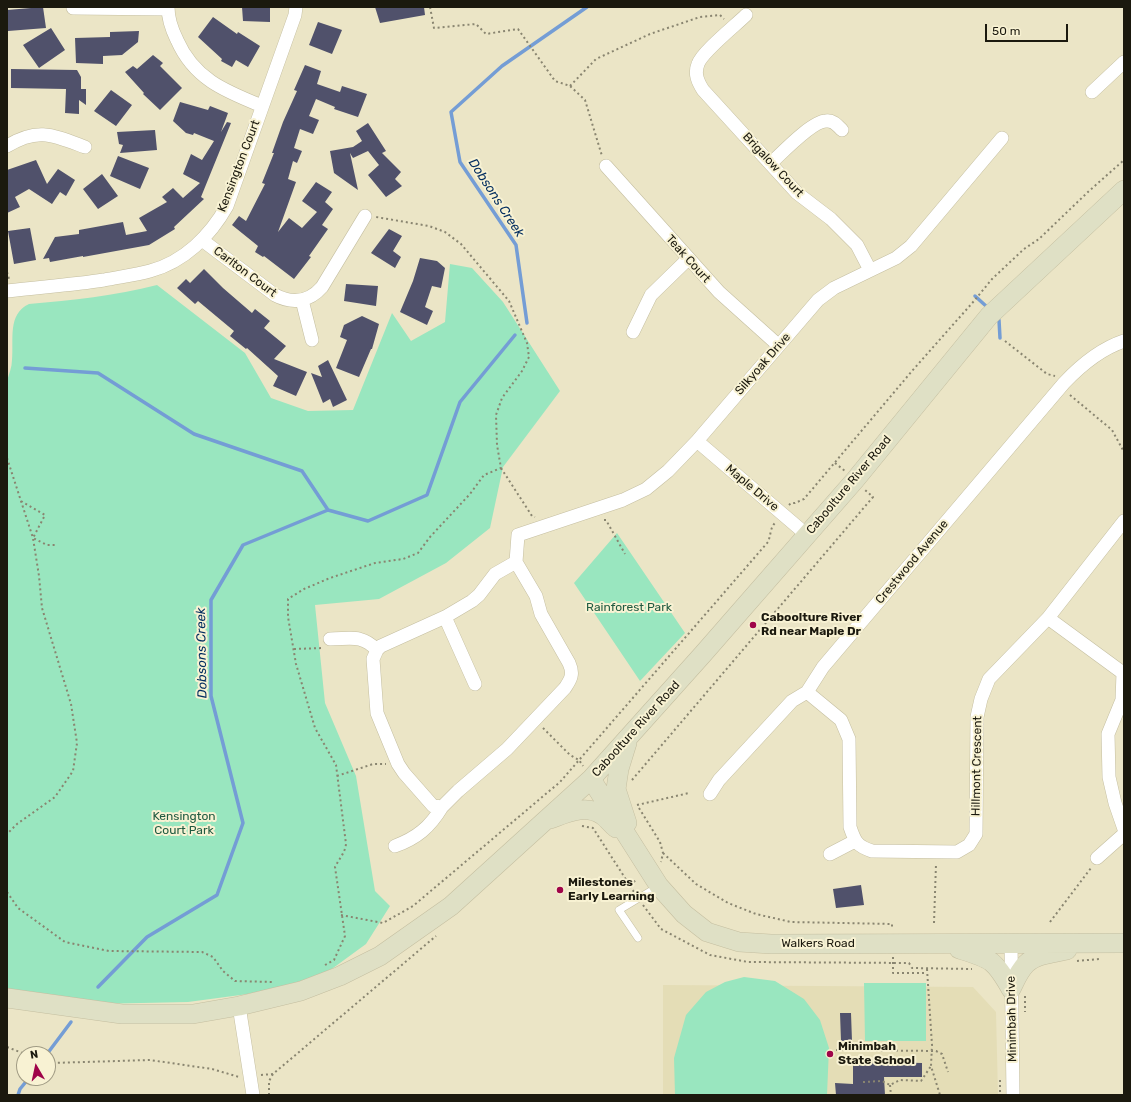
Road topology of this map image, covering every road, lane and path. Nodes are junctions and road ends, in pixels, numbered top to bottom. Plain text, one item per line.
1 (296, 7) edge
2 (430, 7) edge
3 (73, 8) edge
4 (168, 8) edge
5 (746, 15) dead end
6 (733, 28) junction
7 (1124, 62) edge
8 (570, 86) junction
9 (1092, 92) dead end
10 (262, 106) junction
11 (842, 130) dead end
12 (1002, 138) dead end
13 (7, 146) edge
14 (84, 147) dead end
15 (1124, 160) edge
16 (771, 163) junction
17 (606, 166) joint
18 (1124, 190) edge
19 (365, 216) joint
20 (202, 240) junction
21 (688, 259) junction
22 (870, 270) junction
23 (7, 291) edge
24 (302, 300) junction
25 (633, 332) dead end
26 (312, 340) dead end
27 (1005, 341) dead end
28 (1124, 341) edge
29 (778, 345) junction
30 (1058, 378) dead end
31 (1070, 395) dead end
32 (697, 441) junction
33 (1124, 452) edge
34 (7, 458) edge
35 (835, 463) junction
36 (501, 468) junction
37 (845, 471) dead end
38 (864, 489) dead end
39 (20, 500) junction
40 (789, 505) dead end
41 (537, 517) dead end
42 (600, 519) dead end
43 (1124, 521) edge
44 (775, 522) dead end
45 (807, 535) junction
46 (33, 538) junction
47 (56, 545) dead end
48 (625, 554) dead end
49 (516, 562) junction
50 (445, 617) junction
51 (1048, 618) junction
52 (330, 639) dead end
53 (377, 650) junction
54 (1124, 673) edge
55 (475, 684) dead end
56 (807, 692) junction
57 (536, 719) junction
58 (629, 737) junction
59 (579, 760) junction
60 (398, 764) junction
61 (338, 776) junction
62 (591, 779) junction
63 (629, 784) dead end
64 (689, 793) dead end
65 (710, 794) dead end
66 (442, 807) junction
67 (546, 820) junction
68 (578, 825) dead end
69 (1124, 828) edge
70 (7, 834) edge
71 (1124, 834) edge
72 (855, 841) junction
73 (395, 846) dead end
74 (636, 849) junction
75 (663, 852) junction
76 (936, 853) junction
77 (830, 854) dead end
78 (1097, 858) joint
79 (655, 879) junction
80 (629, 884) junction
81 (7, 892) edge
82 (638, 898) junction
83 (341, 915) junction
84 (1050, 922) dead end
85 (934, 924) dead end
86 (440, 932) dead end
87 (638, 938) dead end
88 (892, 943) junction
89 (940, 943) junction
90 (1012, 943) junction
91 (1124, 943) edge
92 (1103, 951) junction
93 (1073, 961) dead end
94 (893, 962) junction
95 (320, 968) dead end
96 (927, 969) junction
97 (974, 970) dead end
98 (927, 973) junction
99 (278, 982) dead end
100 (1018, 990) junction
101 (7, 998) edge
102 (239, 1006) junction
103 (1025, 1015) dead end
104 (836, 1050) dead end
105 (931, 1051) junction
106 (56, 1063) edge
107 (930, 1066) junction
108 (948, 1072) dead end
109 (273, 1074) junction
110 (250, 1076) junction
111 (1000, 1079) dead end
112 (863, 1082) dead end
113 (890, 1085) junction
114 (253, 1095) edge
115 (269, 1095) edge
116 (891, 1095) edge
117 (940, 1095) edge
118 (1000, 1095) edge
119 (1013, 1095) edge

1 - 10 street, Kensington Court
2 - 8 path
3 - 4 street
4 - 10 street
5 - 6 street
6 - 8 path
6 - 16 street, Brigalow Court
7 - 9 street
8 - 17 path
10 - 20 street, Kensington Court
11 - 16 street
12 - 22 street, Silkyoak Drive
13 - 14 street
15 - 35 path
16 - 22 street, Brigalow Court
17 - 21 street, Teak Court
18 - 45 main road, Caboolture River Road
19 - 24 street
19 - 36 path
20 - 23 street, Kensington Court
20 - 24 street, Carlton Court
21 - 25 street
21 - 29 street, Teak Court
22 - 29 street, Silkyoak Drive
24 - 26 street
27 - 30 path
28 - 56 street, Crestwood Avenue
29 - 32 street, Silkyoak Drive
31 - 33 path
32 - 45 street, Maple Drive
32 - 49 street, Silkyoak Drive
34 - 39 path
35 - 37 path
35 - 40 path
36 - 41 path
36 - 61 path
38 - 63 path
39 - 46 path
39 - 46 path
42 - 48 path
43 - 51 street, Hillmont Crescent
44 - 59 path
45 - 58 main road, Caboolture River Road
46 - 47 path
46 - 70 path
49 - 50 street
49 - 57 street
50 - 53 street
50 - 55 street
51 - 54 street
51 - 76 street, Hillmont Crescent
52 - 53 street
53 - 60 street
54 - 69 street
56 - 65 street, Crestwood Avenue
56 - 72 street
57 - 59 path
57 - 66 street
58 - 62 main road, Caboolture River Road
58 - 74 main road
59 - 62 path
59 - 83 path
60 - 61 path
60 - 66 street
61 - 83 path
62 - 67 main road, Caboolture River Road
62 - 74 main road, Walkers Road
64 - 75 path
66 - 73 street
67 - 74 main road
67 - 102 main road, Caboolture River Road
68 - 80 path
71 - 78 street
72 - 76 street, Hillmont Crescent
72 - 77 street
74 - 79 main road, Walkers Road
75 - 79 path
75 - 88 path
76 - 85 path
78 - 84 path
79 - 80 path
79 - 82 lane
79 - 88 main road, Walkers Road
80 - 82 path
81 - 99 path
82 - 87 lane
82 - 94 path
83 - 95 path
86 - 109 path
88 - 89 main road, Walkers Road
88 - 94 path
89 - 90 main road, Walkers Road
89 - 100 main road
90 - 92 main road, Walkers Road
90 - 100 street, Minimbah Drive
91 - 92 main road, Walkers Road
92 - 93 path
92 - 100 main road
94 - 96 path
94 - 98 path
96 - 97 path
96 - 98 path
98 - 105 path
100 - 103 path
100 - 119 street, Minimbah Drive
101 - 102 main road, Caboolture River Road
102 - 110 street
104 - 105 path
105 - 107 path
105 - 108 path
106 - 110 path
107 - 113 path
107 - 117 path
109 - 110 path
109 - 115 path
110 - 114 street
111 - 118 path
112 - 113 path
113 - 116 path

